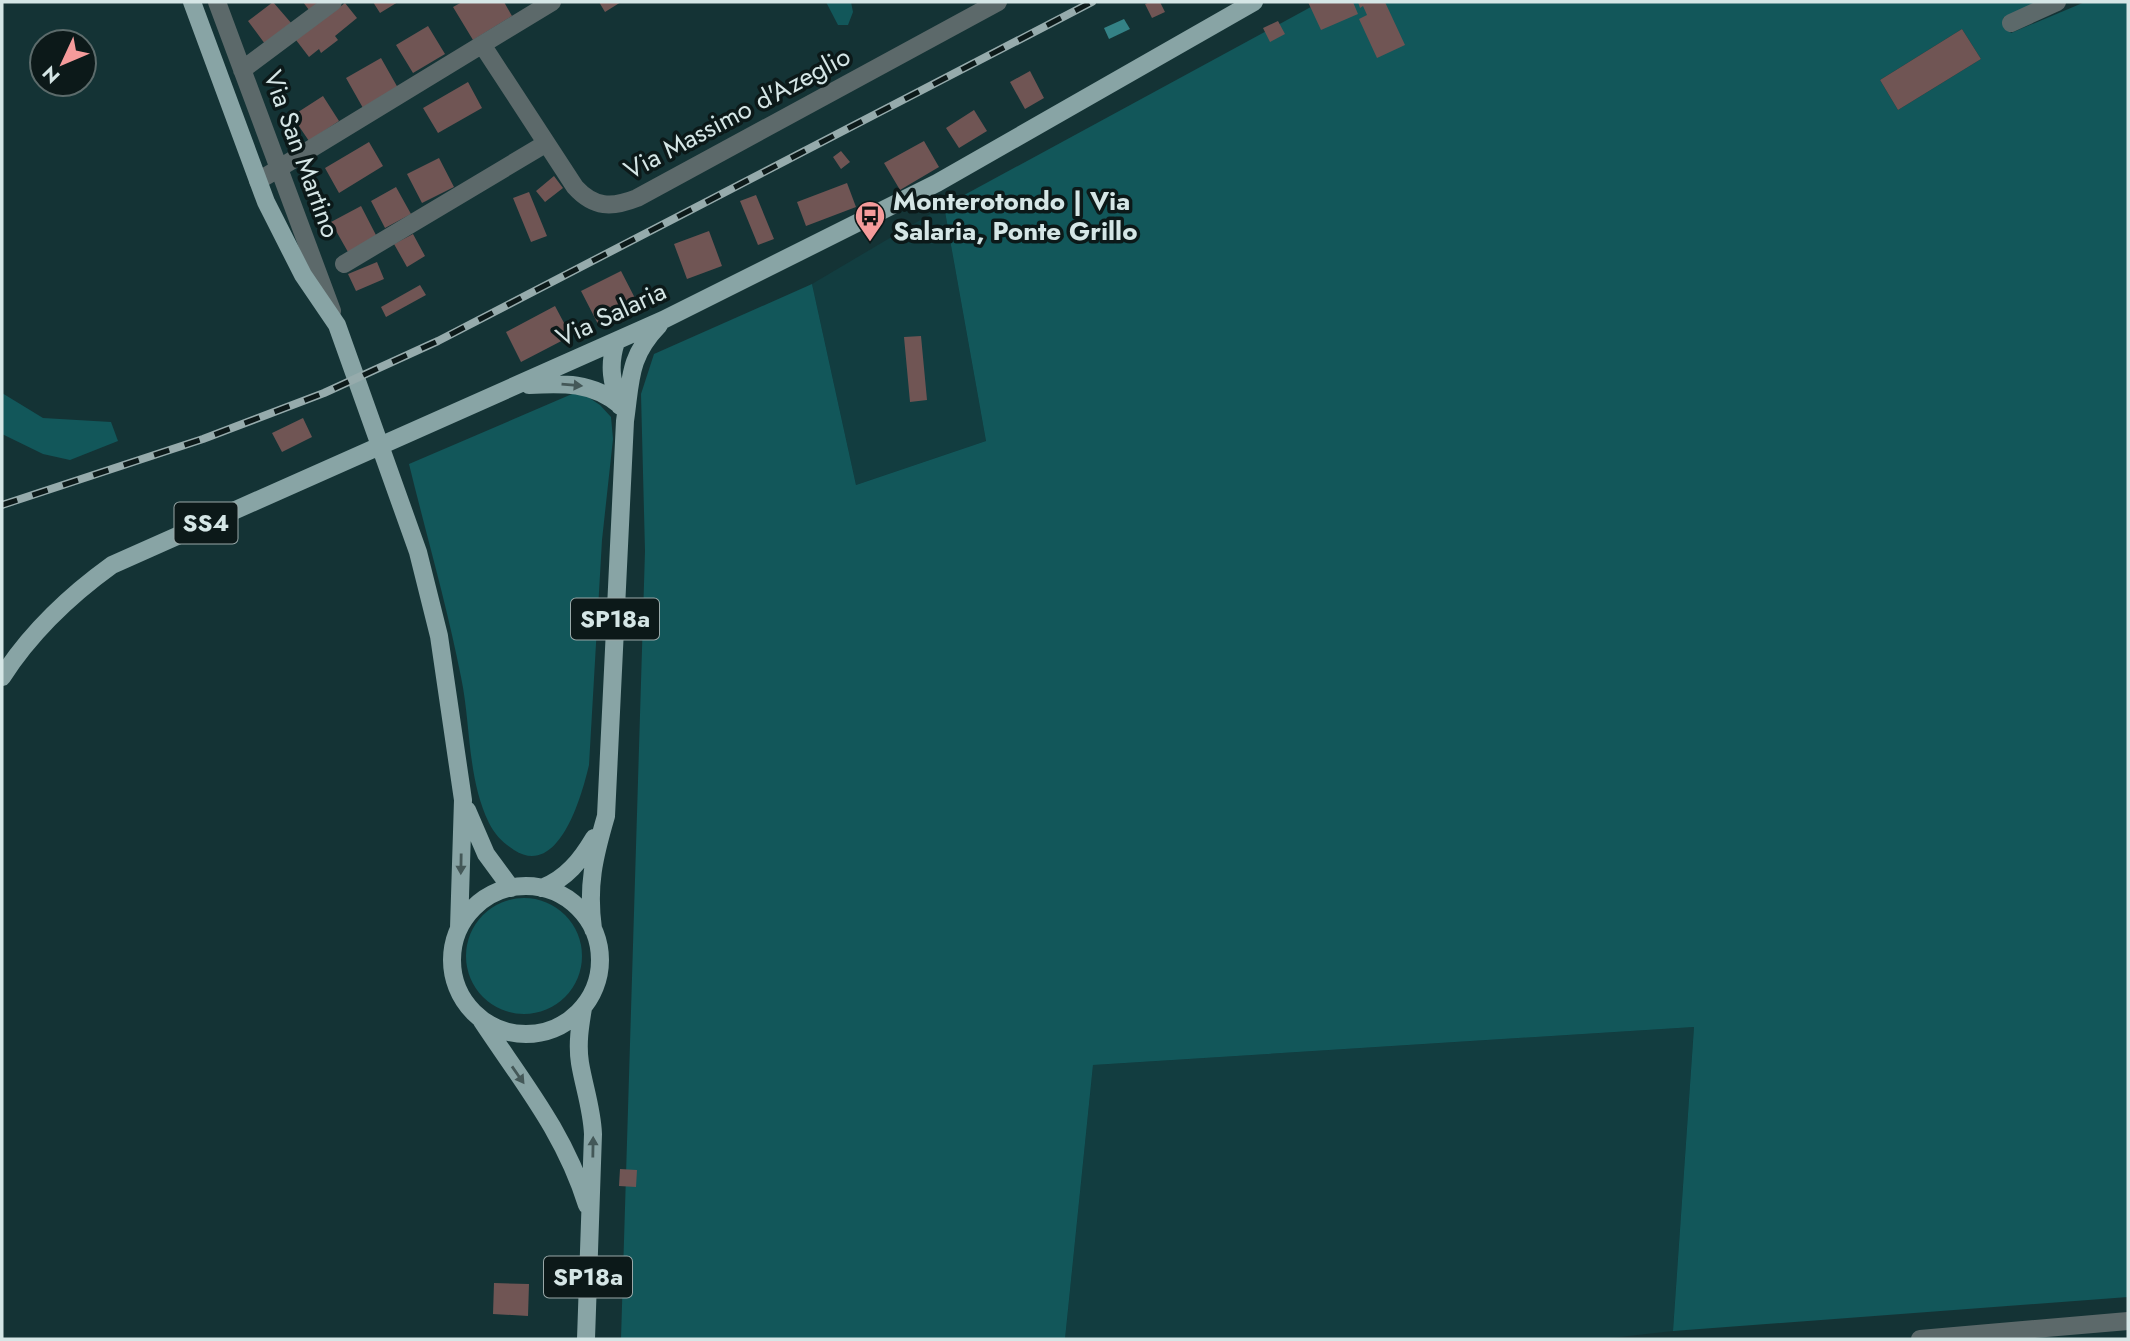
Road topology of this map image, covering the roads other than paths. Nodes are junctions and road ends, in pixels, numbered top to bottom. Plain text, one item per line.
1 (192, 2) edge
2 (217, 2) edge
3 (333, 2) edge
4 (552, 2) edge
5 (998, 2) edge
6 (1254, 2) edge
7 (2057, 2) edge
8 (2011, 23) dead end
9 (483, 46) junction
10 (242, 70) junction
11 (545, 144) junction
12 (279, 169) junction
13 (258, 181) junction
14 (344, 264) dead end
15 (663, 320) junction
16 (337, 325) junction
17 (615, 342) junction
18 (633, 362) junction
19 (519, 386) junction
20 (623, 413) junction
21 (2, 677) edge
22 (463, 800) junction
23 (606, 816) junction
24 (511, 888) junction
25 (542, 888) junction
26 (460, 928) junction
27 (593, 929) junction
28 (583, 1008) junction
29 (480, 1019) junction
30 (590, 1215) junction
31 (2128, 1321) edge
32 (586, 1339) edge
33 (1920, 1339) edge

1 - 13 main road
2 - 10 street, Via San Martino
3 - 10 street
4 - 9 street
5 - 11 street, Via Massimo d'Azeglio
6 - 15 main road, Via Salaria / SS4
7 - 8 street
9 - 11 street, Via Massimo d'Azeglio
9 - 12 street
10 - 12 street, Via San Martino
11 - 14 street
12 - 13 street
12 - 16 street, Via San Martino
13 - 16 main road
15 - 17 main road, Via Salaria / SS4
15 - 18 main road
16 - 22 main road
17 - 18 main road
17 - 19 main road, Via Salaria / SS4
17 - 20 main road
18 - 20 main road
19 -> 20 main road
19 - 21 main road, Via Salaria / SS4
20 - 23 main road, SP18a
22 - 24 main road
22 -> 26 main road
23 - 25 main road, SP18a
23 - 27 main road, SP18a
24 - 25 main road
24 - 26 main road
25 - 27 main road
26 - 29 main road
27 - 28 main road
28 - 29 main road
30 -> 28 main road, SP18a
29 -> 30 main road, SP18a
30 - 32 main road, SP18a
31 - 33 street

